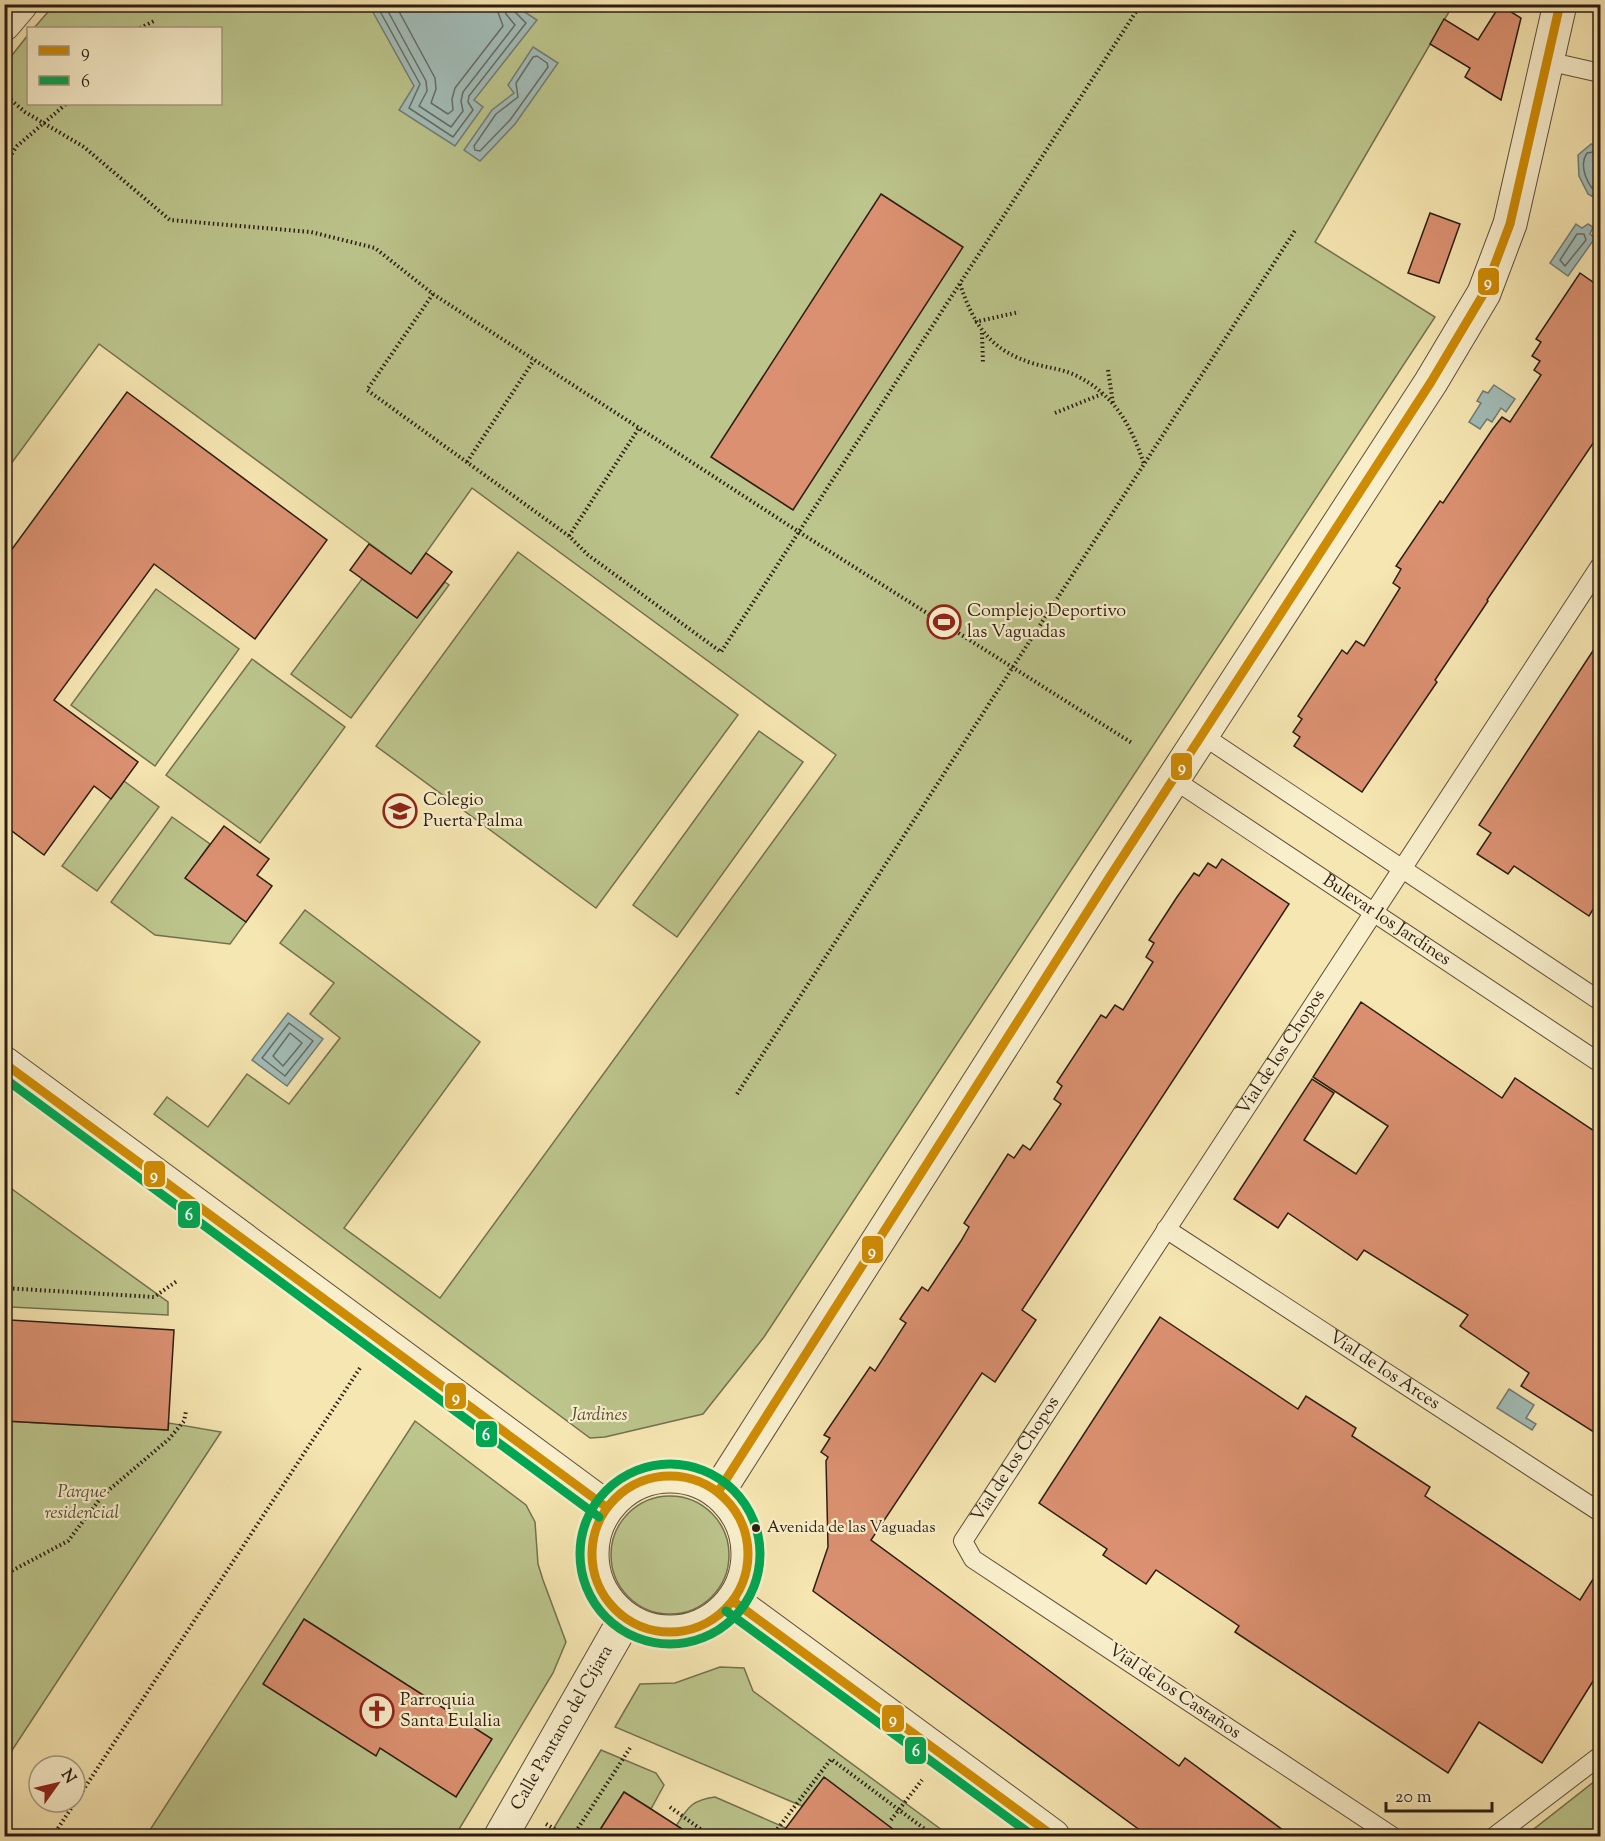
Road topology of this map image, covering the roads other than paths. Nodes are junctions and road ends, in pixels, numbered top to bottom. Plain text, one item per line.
1 (21, 4) edge
2 (1560, 4) edge
3 (4, 24) edge
4 (1547, 61) junction
5 (1600, 73) edge
6 (1600, 566) edge
7 (1202, 735) junction
8 (1173, 779) junction
9 (1402, 868) junction
10 (1374, 912) junction
11 (1600, 1001) edge
12 (4, 1063) edge
13 (1600, 1063) edge
14 (1166, 1229) junction
15 (718, 1492) junction
16 (606, 1507) junction
17 (1600, 1512) edge
18 (963, 1541) joint
19 (733, 1601) junction
20 (625, 1619) junction
21 (1600, 1756) edge
22 (501, 1836) edge
23 (1053, 1836) edge
24 (1392, 1836) edge
25 (1495, 1836) edge

1 - 3 street
2 - 4 street
4 - 5 lane
4 - 7 street
6 - 9 lane, Vial de los Chopos
7 - 8 street
7 - 9 lane
8 - 10 lane, Bulevar los Jardines
8 - 15 street
9 - 10 lane, Vial de los Chopos
9 - 11 lane
10 - 13 lane, Bulevar los Jardines
10 - 14 lane, Vial de los Chopos
12 - 16 street
14 - 17 lane, Vial de los Arces
14 - 18 lane, Vial de los Chopos
15 - 16 street
15 - 19 street
16 - 20 street
18 - 24 lane, Vial de los Castaños
19 - 20 street
19 - 23 street
20 - 22 street, Calle Pantano del Cíjara
21 - 25 lane

